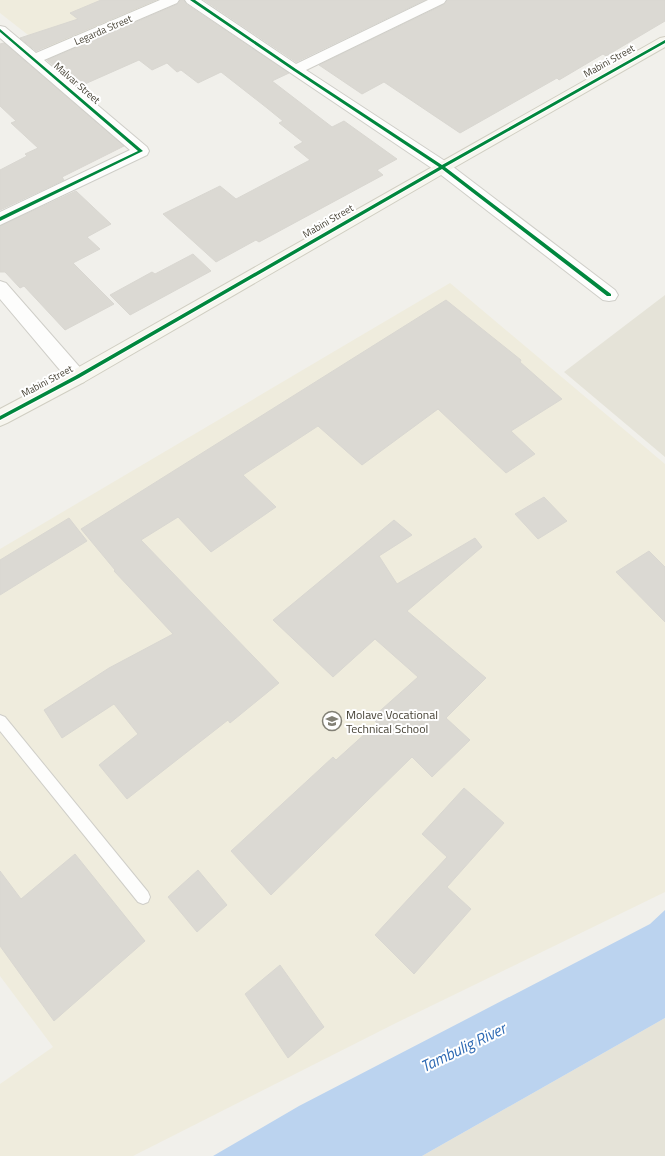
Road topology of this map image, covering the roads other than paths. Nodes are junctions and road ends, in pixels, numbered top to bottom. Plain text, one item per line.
1 (172, 0) edge
2 (192, 0) edge
3 (439, 0) edge
4 (0, 30) edge
5 (665, 41) edge
6 (34, 59) junction
7 (295, 70) junction
8 (442, 167) junction
9 (0, 219) edge
10 (0, 287) edge
11 (609, 295) dead end
12 (77, 377) junction
13 (0, 418) edge
14 (0, 721) edge
15 (143, 897) dead end

1 - 6 street, Legarda Street
2 - 7 street
3 - 7 street
4 - 6 street, Malvar Street
5 - 8 street, Mabini Street
6 - 9 street, Malvar Street
7 - 8 street
8 - 11 street
8 - 12 street, Mabini Street
10 - 12 street
12 - 13 street, Mabini Street
14 - 15 lane

